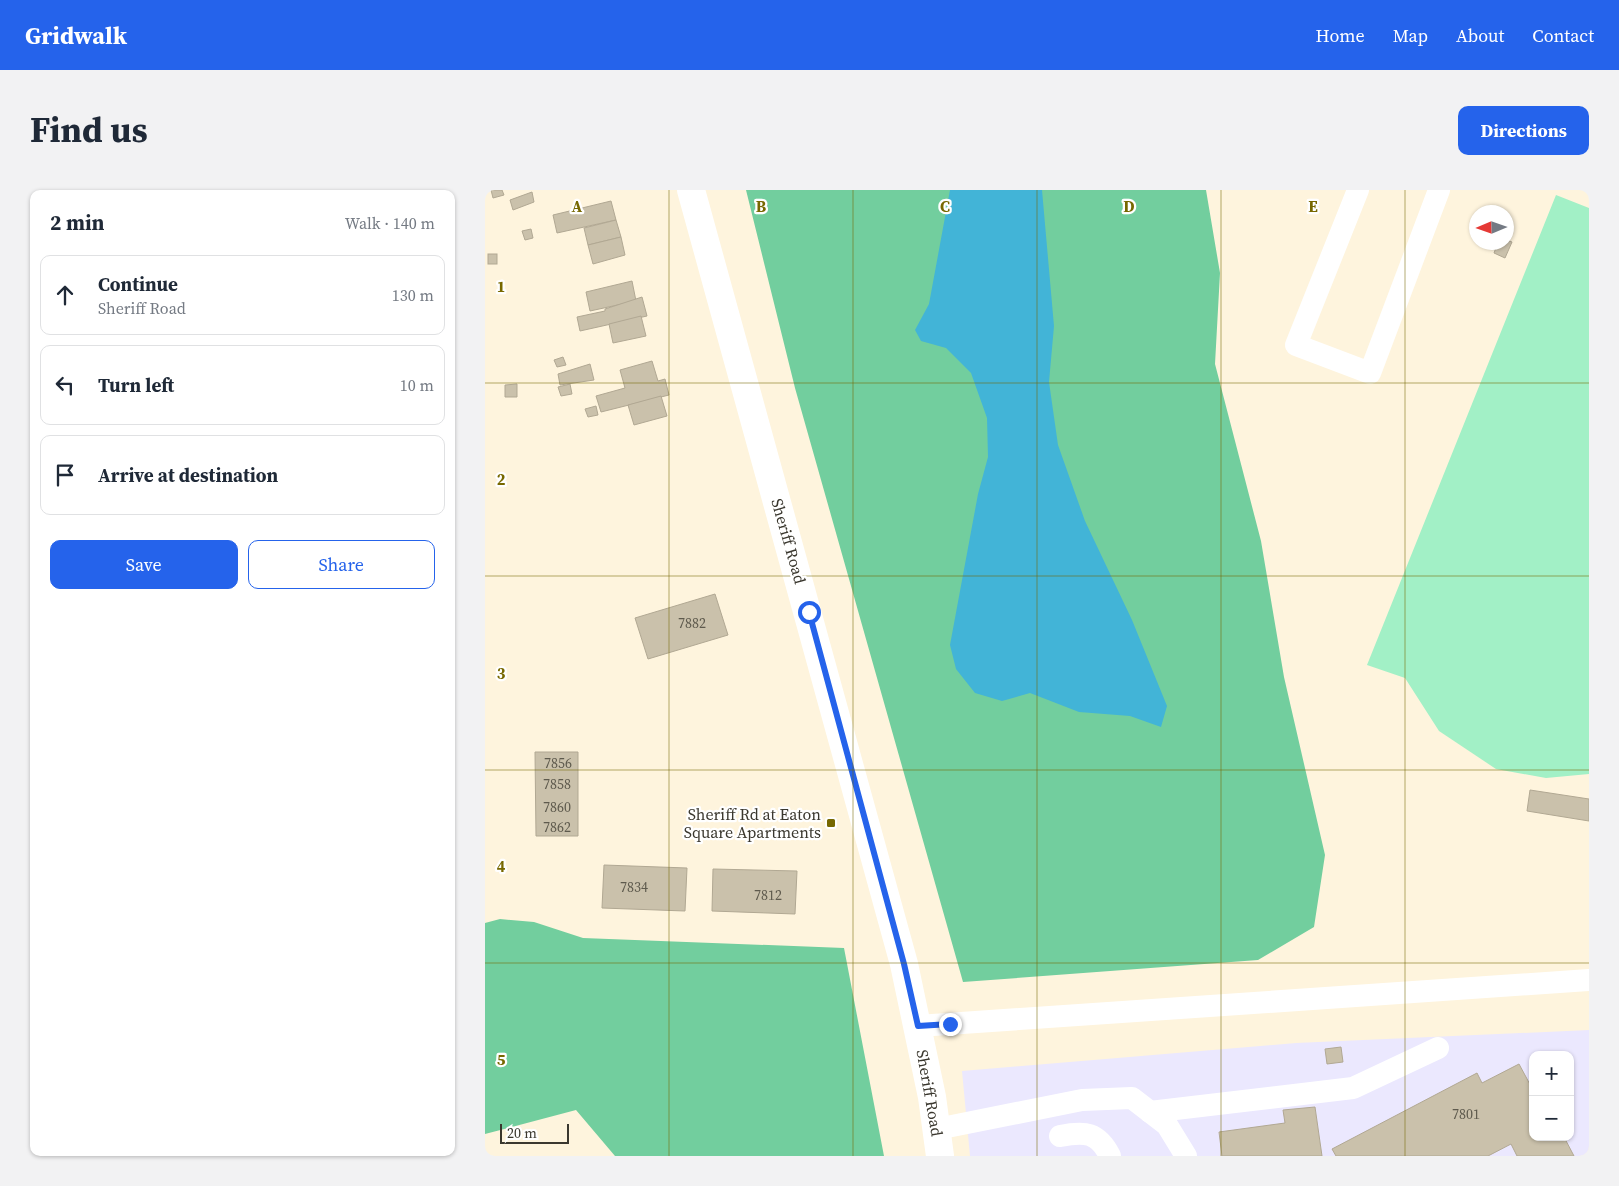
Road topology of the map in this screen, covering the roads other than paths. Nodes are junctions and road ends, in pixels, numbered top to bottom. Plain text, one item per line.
1 (691, 190) edge
2 (1358, 190) edge
3 (1439, 190) edge
4 (1589, 980) edge
5 (918, 1026) junction
6 (1438, 1048) dead end
7 (1053, 1107) junction
8 (1150, 1112) junction
9 (937, 1129) junction
10 (1062, 1146) edge
11 (940, 1156) edge
12 (1110, 1156) edge
13 (1186, 1156) edge

1 - 5 main road, Sheriff Road
2 - 3 street
4 - 5 street
5 - 9 main road, Sheriff Road
6 - 8 street
7 - 8 street
7 - 9 street
7 - 10 street
8 - 13 street
9 - 11 main road, Sheriff Road
10 - 12 street

